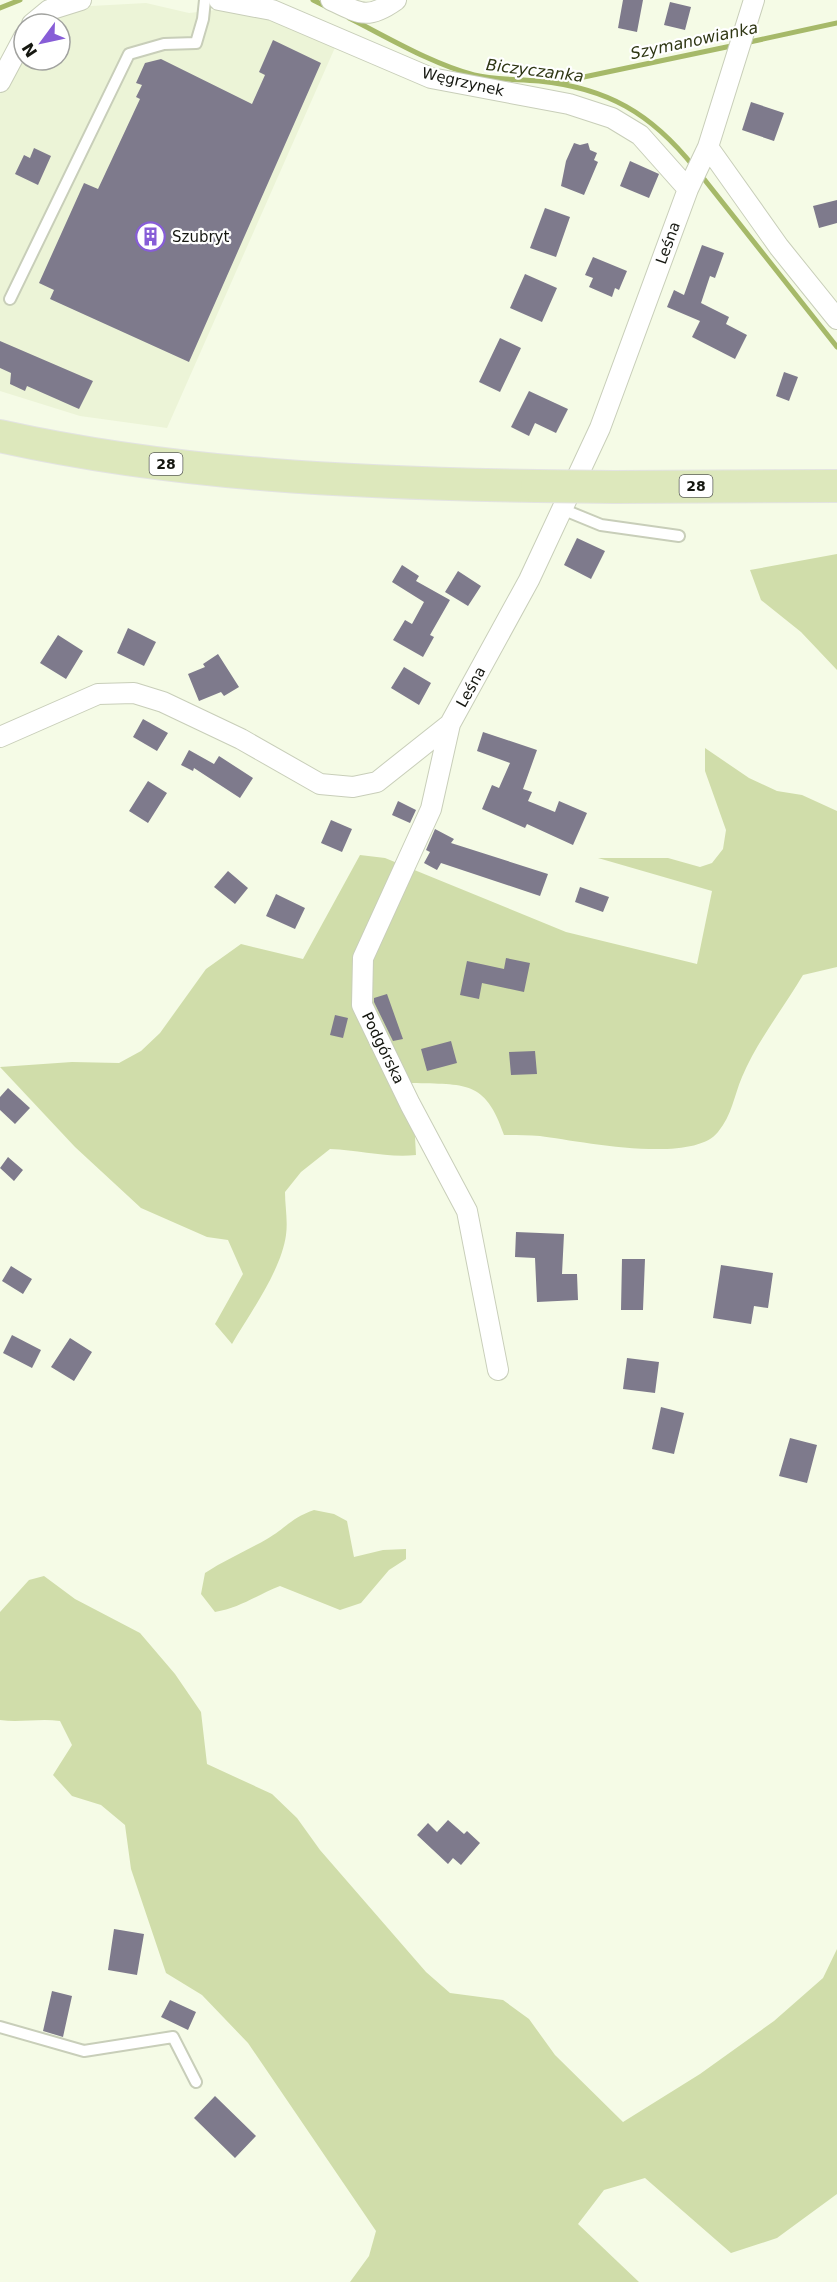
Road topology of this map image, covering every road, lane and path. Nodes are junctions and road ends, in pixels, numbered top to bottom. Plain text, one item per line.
1 (81, 0) edge
2 (205, 0) edge
3 (219, 0) edge
4 (331, 0) edge
5 (396, 0) edge
6 (754, 0) edge
7 (47, 12) edge
8 (12, 60) edge
9 (0, 82) edge
10 (706, 152) junction
11 (687, 189) junction
12 (10, 299) dead end
13 (837, 319) edge
14 (0, 436) edge
15 (837, 486) edge
16 (562, 509) junction
17 (679, 536) dead end
18 (450, 724) junction
19 (0, 737) edge
20 (498, 1370) dead end
21 (0, 2027) edge
22 (195, 2082) dead end

1 - 7 street
2 - 12 lane
3 - 11 street, Węgrzynek
4 - 5 street
6 - 10 street, Leśna
8 - 9 street
10 - 11 street, Leśna
10 - 13 street
11 - 16 street, Leśna
14 - 15 main road, 28, bridge
16 - 17 lane
16 - 18 street, Leśna
18 - 19 street, Leśna
18 - 20 street, Podgórska
21 - 22 lane

